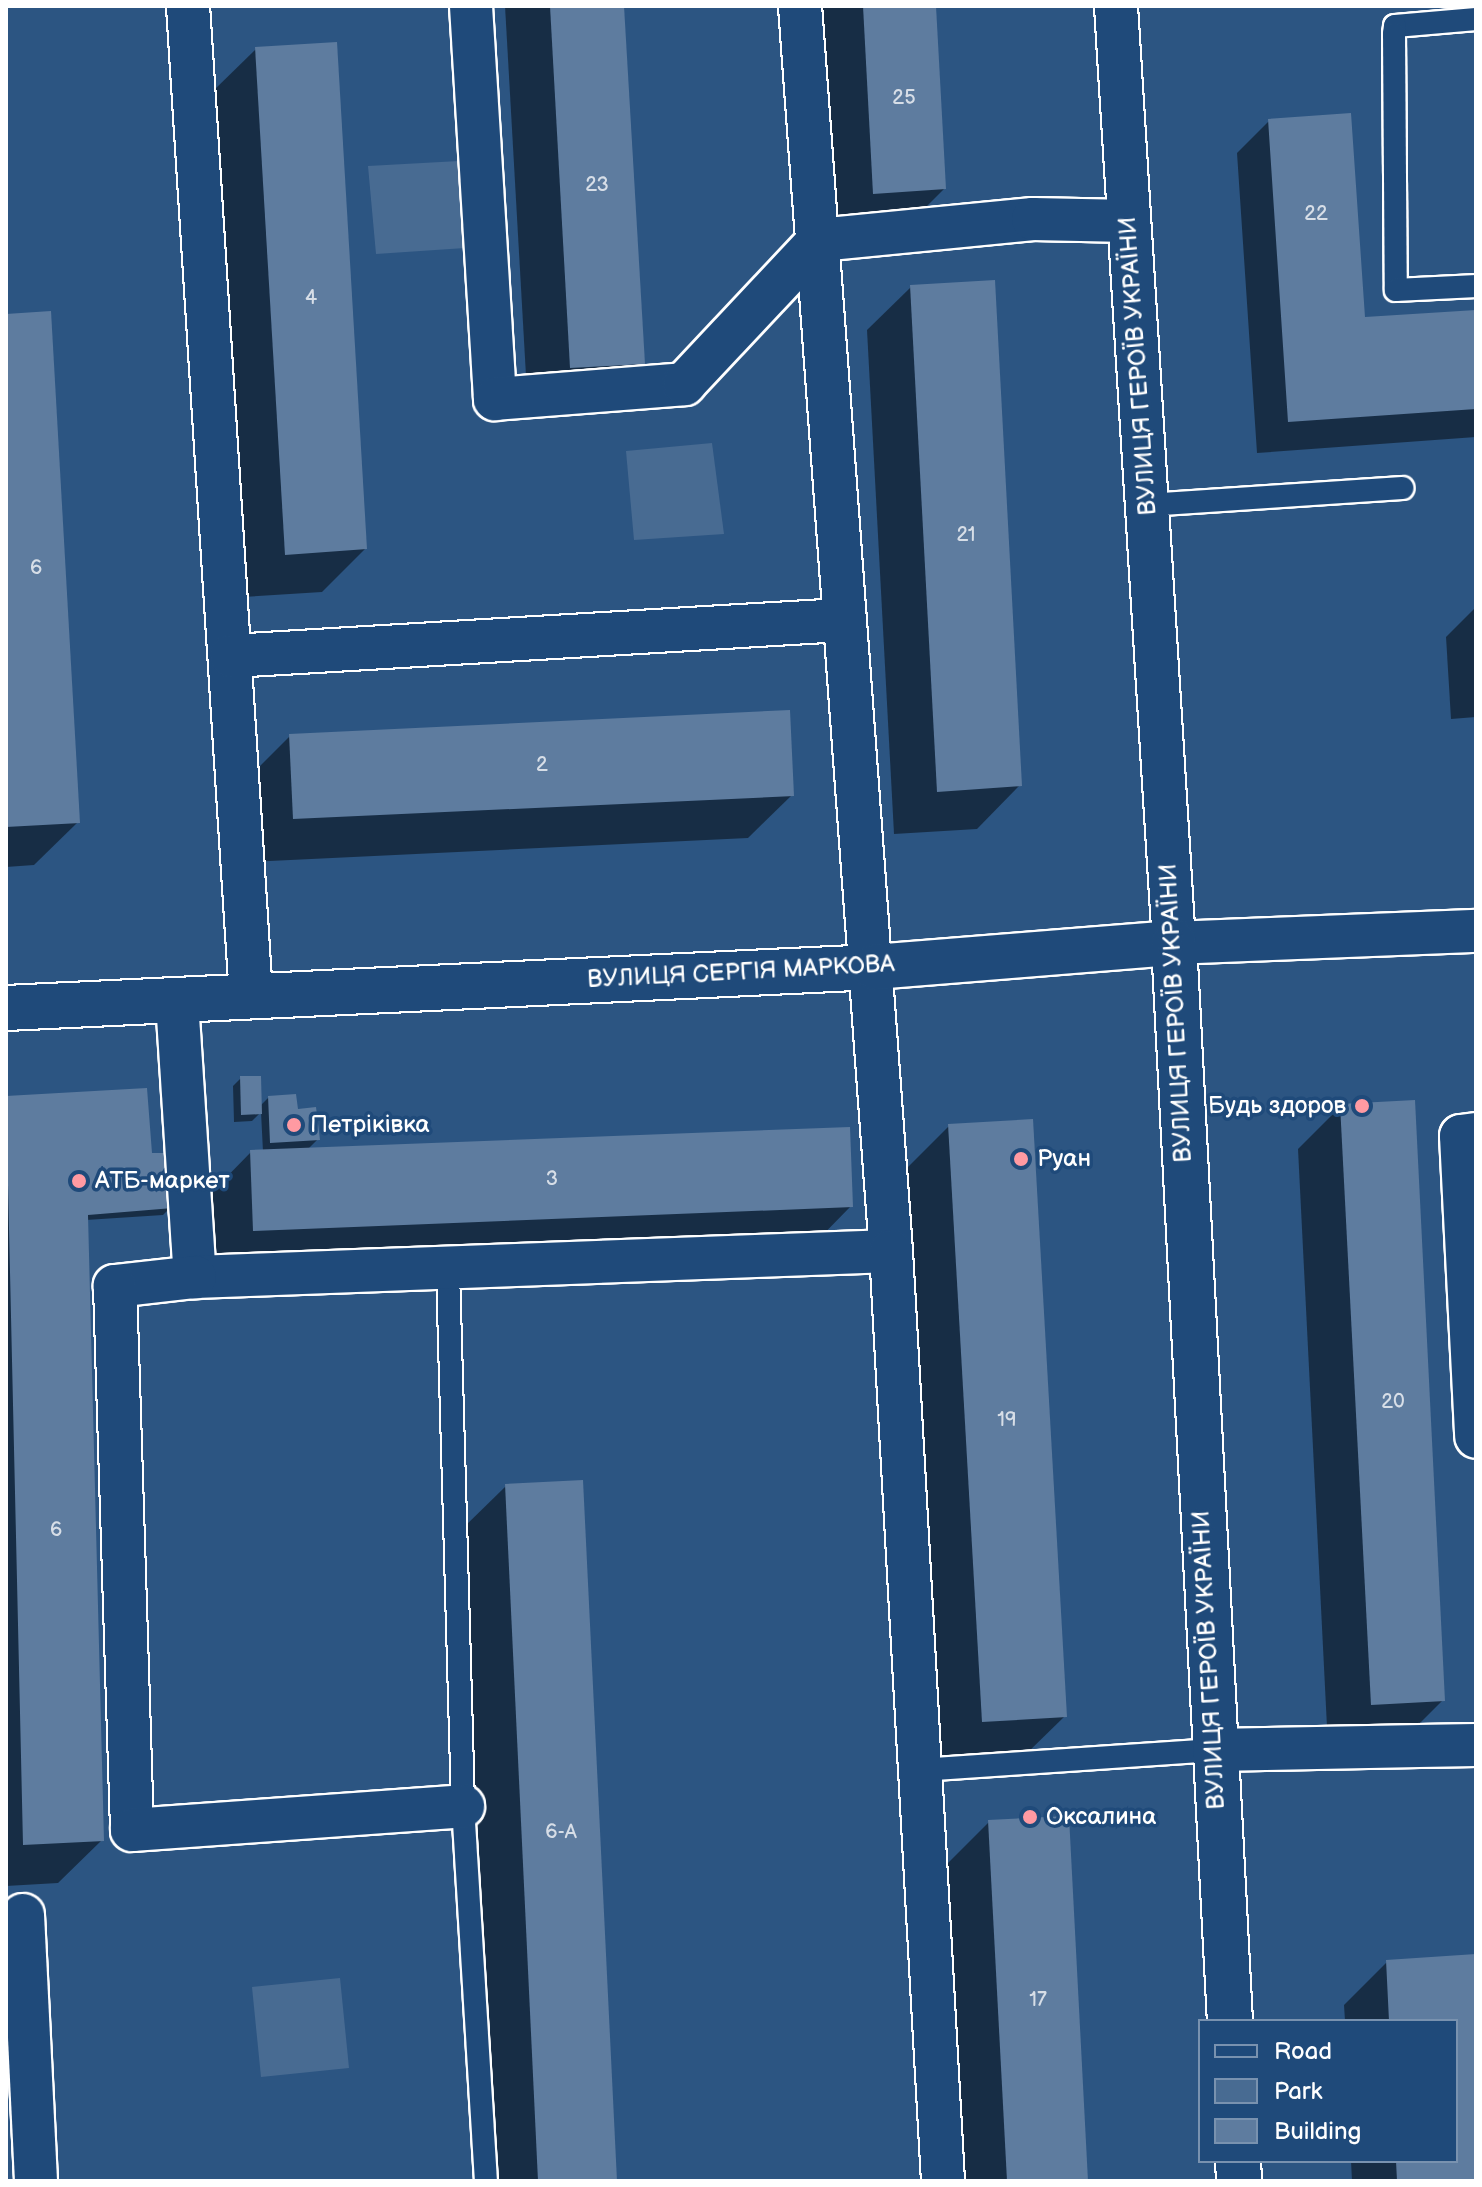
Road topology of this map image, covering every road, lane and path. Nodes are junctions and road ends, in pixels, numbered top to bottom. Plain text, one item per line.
1 (188, 6) edge
2 (471, 6) edge
3 (800, 6) edge
4 (1116, 6) edge
5 (1476, 19) edge
6 (1129, 221) junction
7 (819, 240) junction
8 (1476, 286) edge
9 (1402, 488) dead end
10 (1147, 505) junction
11 (843, 620) junction
12 (231, 656) junction
13 (1476, 931) edge
14 (1174, 943) junction
15 (874, 967) junction
16 (251, 996) junction
17 (177, 1001) junction
18 (6, 1008) edge
19 (1476, 1134) edge
20 (891, 1251) junction
21 (448, 1271) junction
22 (195, 1277) junction
23 (1476, 1437) edge
24 (1476, 1745) edge
25 (1214, 1750) junction
26 (920, 1770) junction
27 (463, 1806) junction
28 (23, 1915) dead end
29 (1230, 2019) edge
30 (36, 2181) edge
31 (486, 2181) edge
32 (943, 2181) edge

1 - 12 street
2 - 7 street
3 - 7 street
4 - 6 street, ВУЛИЦЯ ГЕРОЇВ УКРАЇНИ
5 - 8 lane
6 - 7 street
6 - 10 street, ВУЛИЦЯ ГЕРОЇВ УКРАЇНИ
7 - 11 street
9 - 10 lane
10 - 14 street, ВУЛИЦЯ ГЕРОЇВ УКРАЇНИ
11 - 12 street
11 - 15 street
12 - 16 street
13 - 14 street, ВУЛИЦЯ СЕРГІЯ МАРКОВА
14 - 15 street, ВУЛИЦЯ СЕРГІЯ МАРКОВА
14 - 25 street, ВУЛИЦЯ ГЕРОЇВ УКРАЇНИ
15 - 16 street, ВУЛИЦЯ СЕРГІЯ МАРКОВА
15 - 20 street
16 - 17 street, ВУЛИЦЯ СЕРГІЯ МАРКОВА
17 - 18 street, ВУЛИЦЯ СЕРГІЯ МАРКОВА
17 - 22 street
19 - 23 street
20 - 21 street
20 - 26 street
21 - 22 street
21 - 27 lane
22 - 27 street
24 - 25 street
25 - 26 lane
25 - 29 street, ВУЛИЦЯ ГЕРОЇВ УКРАЇНИ
26 - 32 street
27 - 31 lane
28 - 30 street

